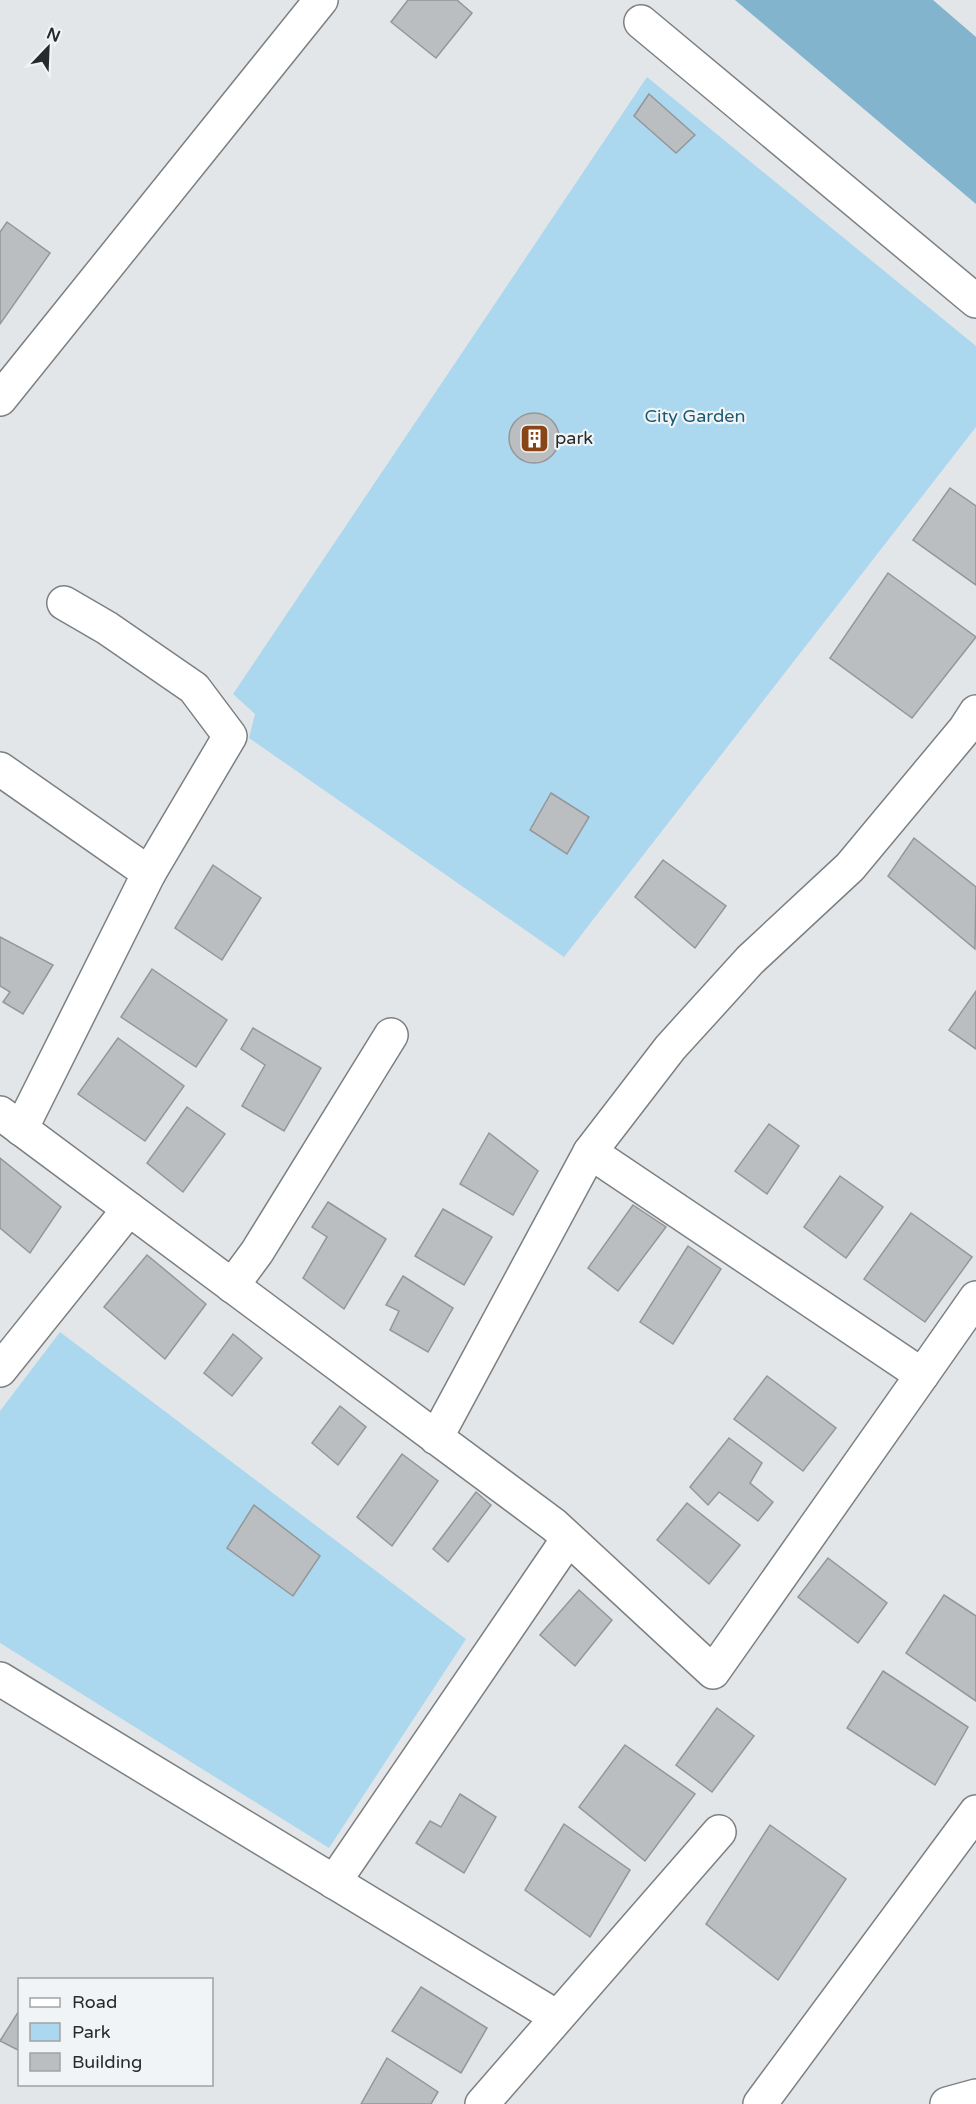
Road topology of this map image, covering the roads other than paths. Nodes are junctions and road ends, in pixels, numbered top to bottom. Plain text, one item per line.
1 (321, 0) edge
2 (641, 22) dead end
3 (976, 301) edge
4 (0, 399) edge
5 (64, 603) dead end
6 (976, 712) edge
7 (0, 769) edge
8 (149, 873) junction
9 (391, 1035) dead end
10 (10, 1121) edge
11 (590, 1152) junction
12 (129, 1209) junction
13 (232, 1286) junction
14 (976, 1298) edge
15 (0, 1370) edge
16 (922, 1375) junction
17 (436, 1438) junction
18 (568, 1539) junction
19 (0, 1679) edge
20 (976, 1812) edge
21 (718, 1832) dead end
22 (334, 1882) junction
23 (557, 2017) junction
24 (976, 2096) edge
25 (482, 2104) edge
26 (760, 2104) edge
27 (947, 2104) edge

1 - 4 street
2 - 3 street
5 - 8 street
6 - 11 street
7 - 8 street
8 - 10 street
9 - 13 street
10 - 12 street
11 - 16 street
11 - 17 street
12 - 13 street
12 - 15 street
13 - 17 street
14 - 16 street
16 - 18 street
17 - 18 street
18 - 22 street
19 - 22 street
20 - 26 street
21 - 23 street
22 - 23 street
23 - 25 street
24 - 27 street

